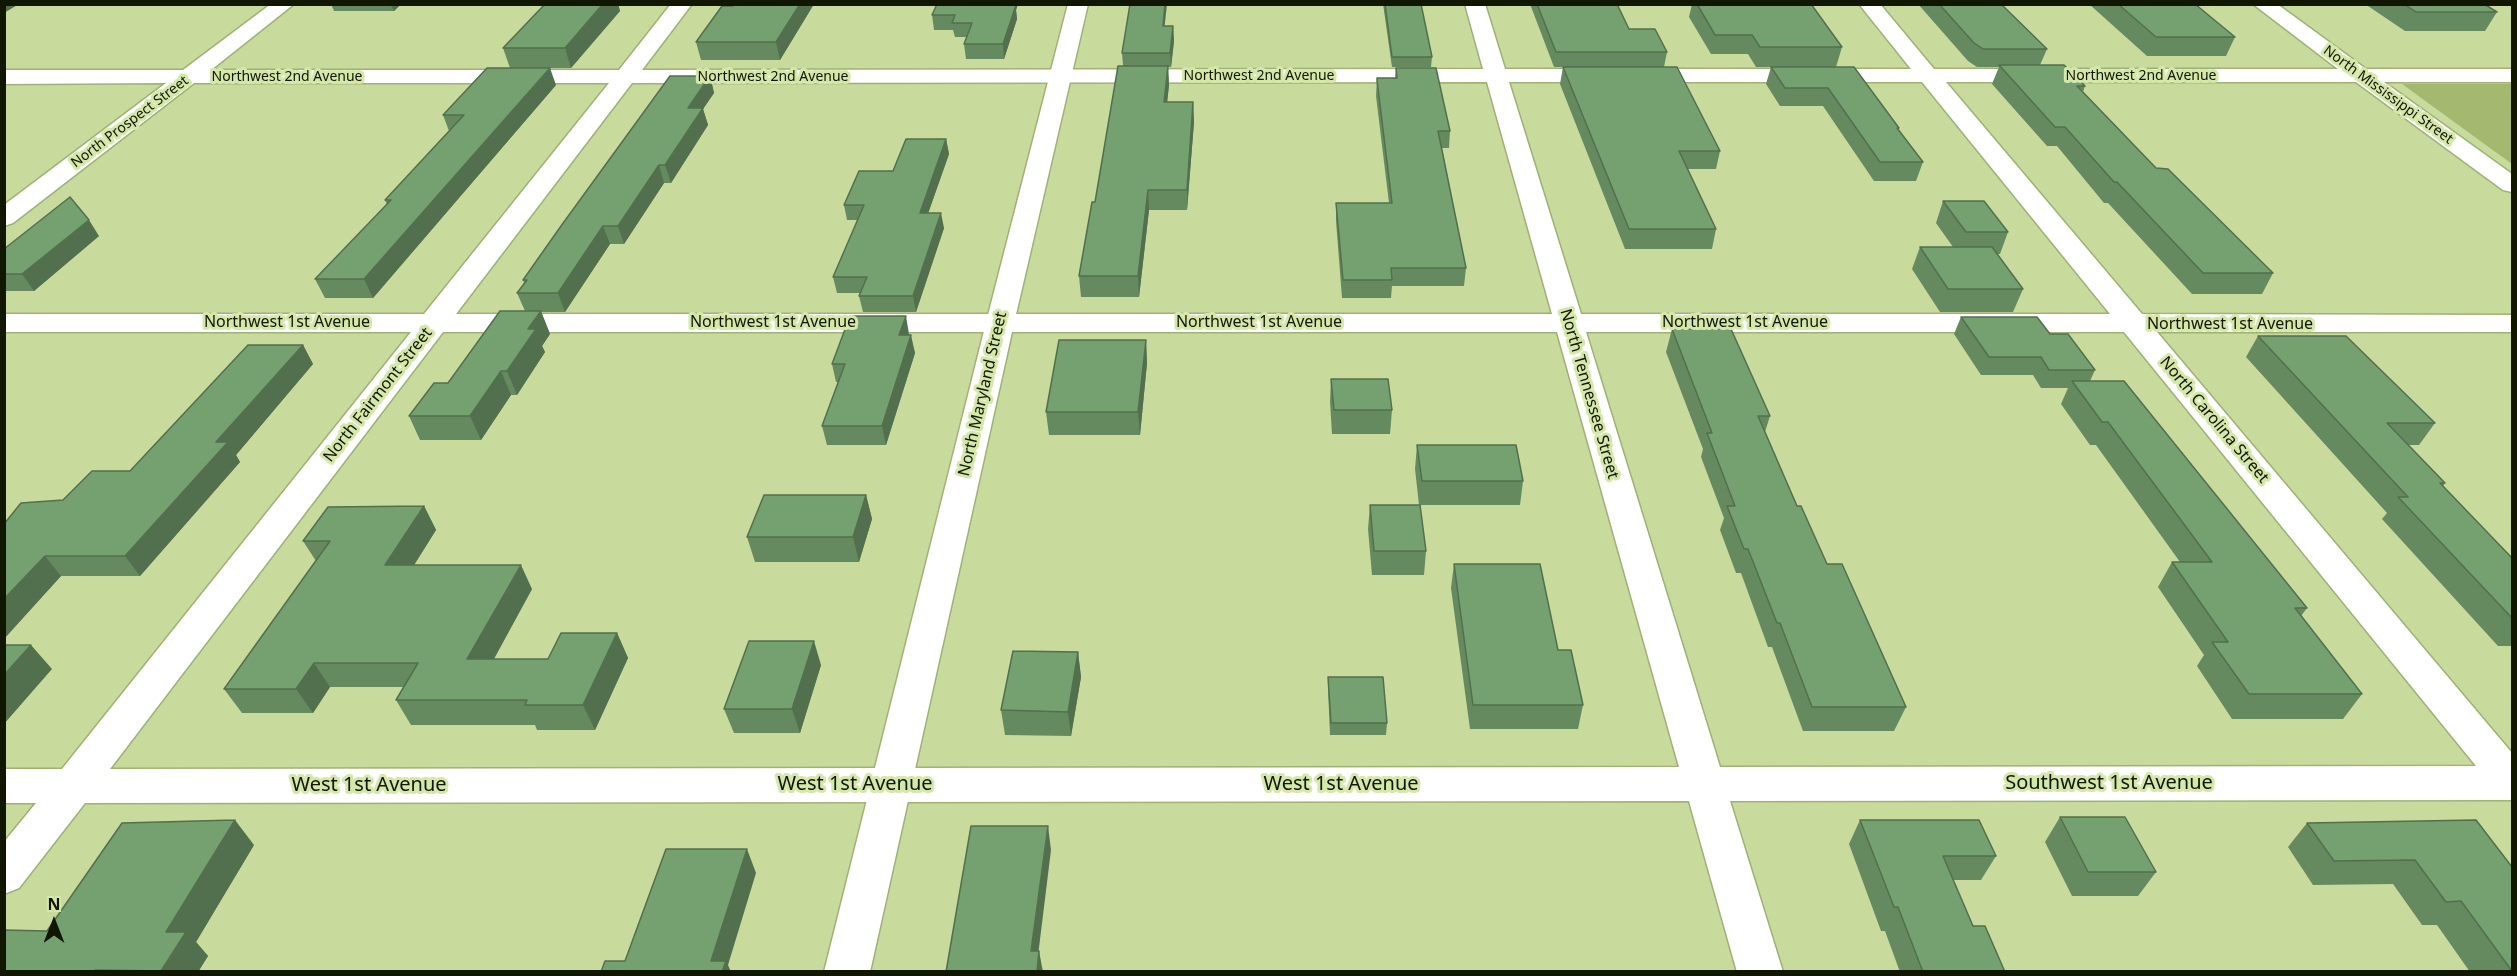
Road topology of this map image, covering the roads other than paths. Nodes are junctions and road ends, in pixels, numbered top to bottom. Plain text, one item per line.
1 (284, 4) edge
2 (682, 4) edge
3 (1078, 4) edge
4 (1475, 4) edge
5 (1869, 4) edge
6 (2263, 4) edge
7 (2512, 75) edge
8 (1061, 76) junction
9 (1497, 76) junction
10 (1928, 76) junction
11 (2361, 76) junction
12 (4, 77) edge
13 (189, 77) junction
14 (628, 77) junction
15 (2512, 185) edge
16 (4, 218) edge
17 (435, 322) junction
18 (1568, 322) junction
19 (4, 323) edge
20 (1000, 323) junction
21 (2512, 323) edge
22 (2134, 324) junction
23 (2512, 782) edge
24 (892, 784) junction
25 (1705, 784) junction
26 (4, 786) edge
27 (74, 786) junction
28 (4, 875) edge
29 (847, 972) edge
30 (1760, 972) edge

1 - 13 street, North Prospect Street
2 - 14 street, North Fairmont Street
3 - 8 street, North Maryland Street
4 - 9 street, North Tennessee Street
5 - 10 street, North Carolina Street
6 - 11 street, North Mississippi Street
7 - 11 street, Northwest 2nd Avenue
8 - 9 street, Northwest 2nd Avenue
8 - 14 street, Northwest 2nd Avenue
8 - 20 street, North Maryland Street
9 - 10 street, Northwest 2nd Avenue
9 - 18 street, North Tennessee Street
10 - 11 street, Northwest 2nd Avenue
10 - 22 street, North Carolina Street
11 - 15 street, North Mississippi Street
12 - 13 street, Northwest 2nd Avenue
13 - 14 street, Northwest 2nd Avenue
13 - 16 street, North Prospect Street
14 - 17 street, North Fairmont Street
17 - 19 street, Northwest 1st Avenue
17 - 20 street, Northwest 1st Avenue
17 - 27 street, North Fairmont Street
18 - 20 street, Northwest 1st Avenue
18 - 22 street, Northwest 1st Avenue
18 - 25 street, North Tennessee Street
20 - 24 street, North Maryland Street
21 - 22 street, Northwest 1st Avenue
22 - 23 street, North Carolina Street
23 - 25 street, Southwest 1st Avenue
24 - 25 street, West 1st Avenue
24 - 27 street, West 1st Avenue
24 - 29 street, North Maryland Street
25 - 30 street, North Tennessee Street
26 - 27 street, West 1st Avenue
27 - 28 street, North Fairmont Street

